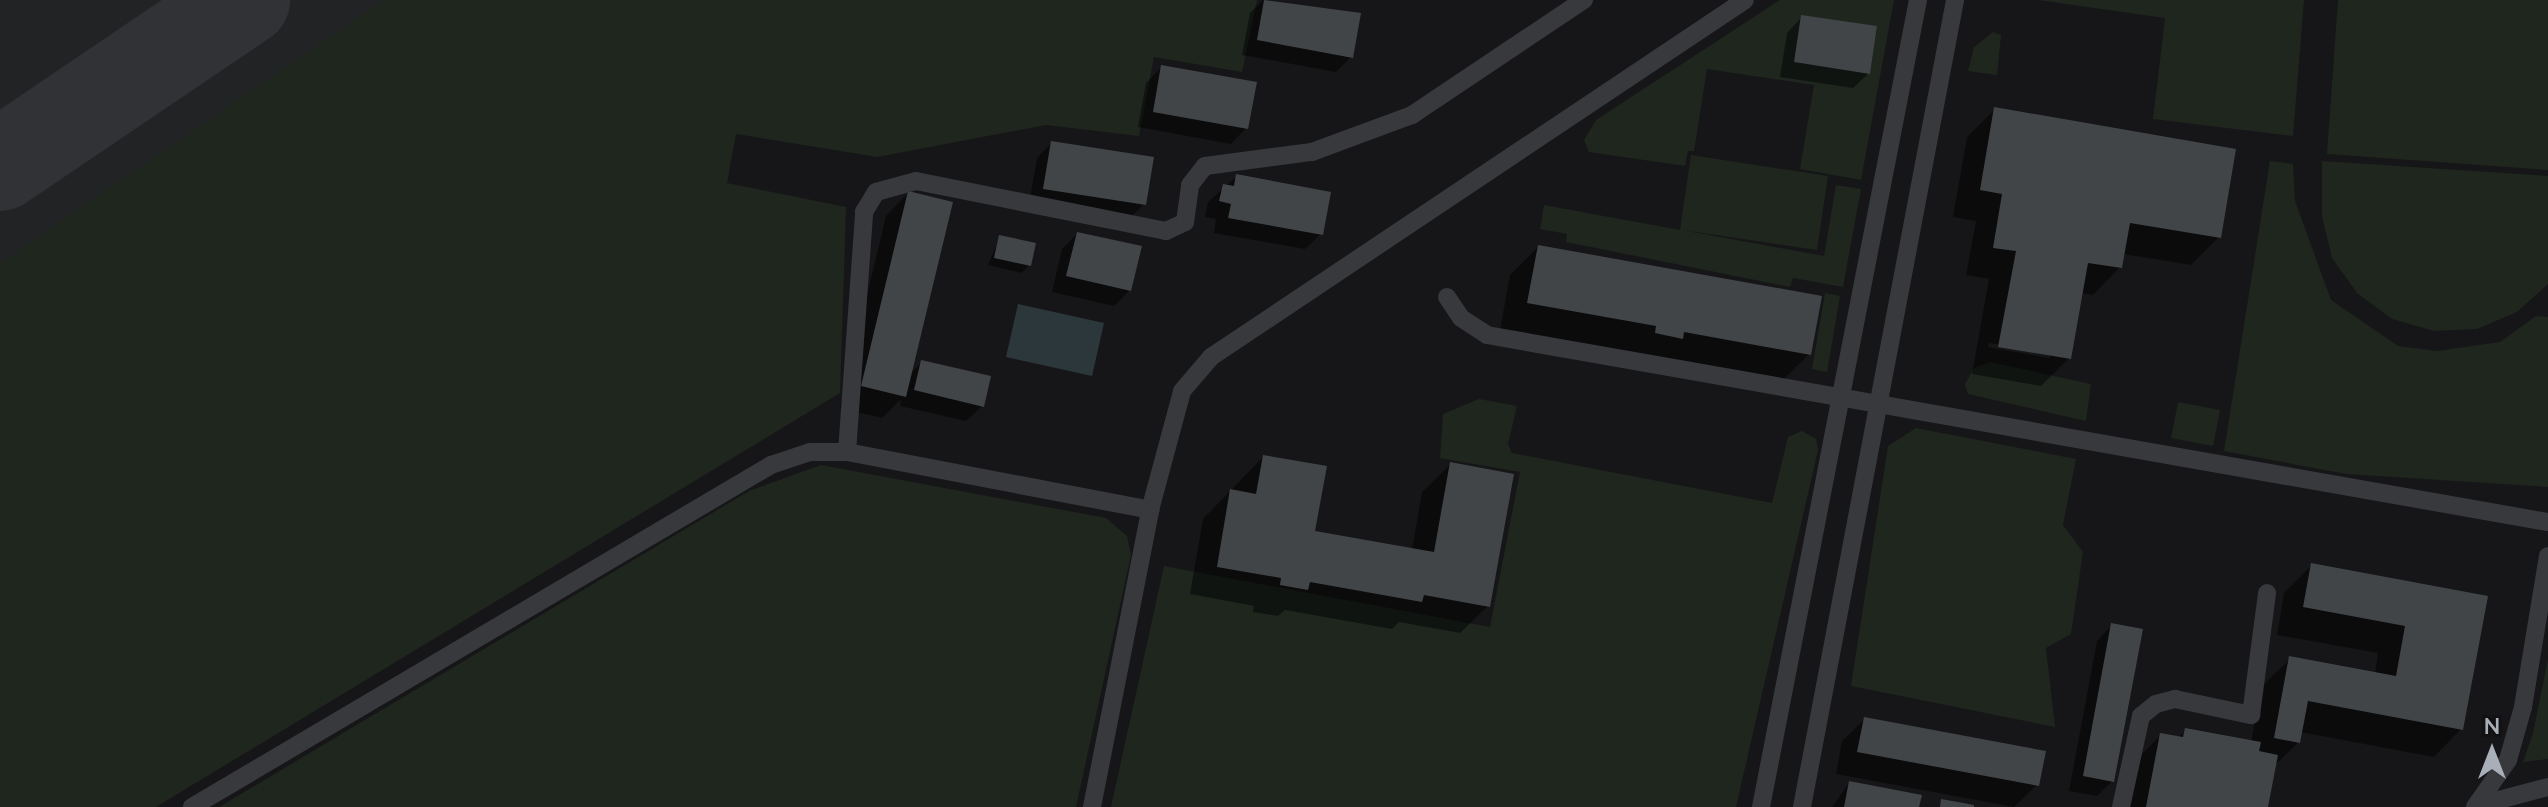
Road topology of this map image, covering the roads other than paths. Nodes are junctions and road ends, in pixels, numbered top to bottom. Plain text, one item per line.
1 (1584, 0) edge
2 (1745, 0) edge
3 (1918, 0) edge
4 (1955, 0) edge
5 (1447, 297) dead end
6 (1840, 401) junction
7 (1878, 406) junction
8 (847, 452) junction
9 (1150, 510) junction
10 (2548, 522) edge
11 (2548, 556) edge
12 (2267, 593) dead end
13 (2548, 787) edge
14 (192, 807) edge
15 (1092, 807) edge
16 (1761, 807) edge
17 (1802, 807) edge
18 (2121, 807) edge
19 (2476, 807) edge

1 - 8 lane
2 - 9 lane
3 - 6 lane
4 - 7 lane
5 - 6 lane
6 - 7 lane
6 - 16 lane
7 - 10 lane
7 - 17 lane
8 - 9 lane
8 - 14 lane
9 - 15 lane
11 - 19 lane
12 - 18 lane
13 - 19 lane

